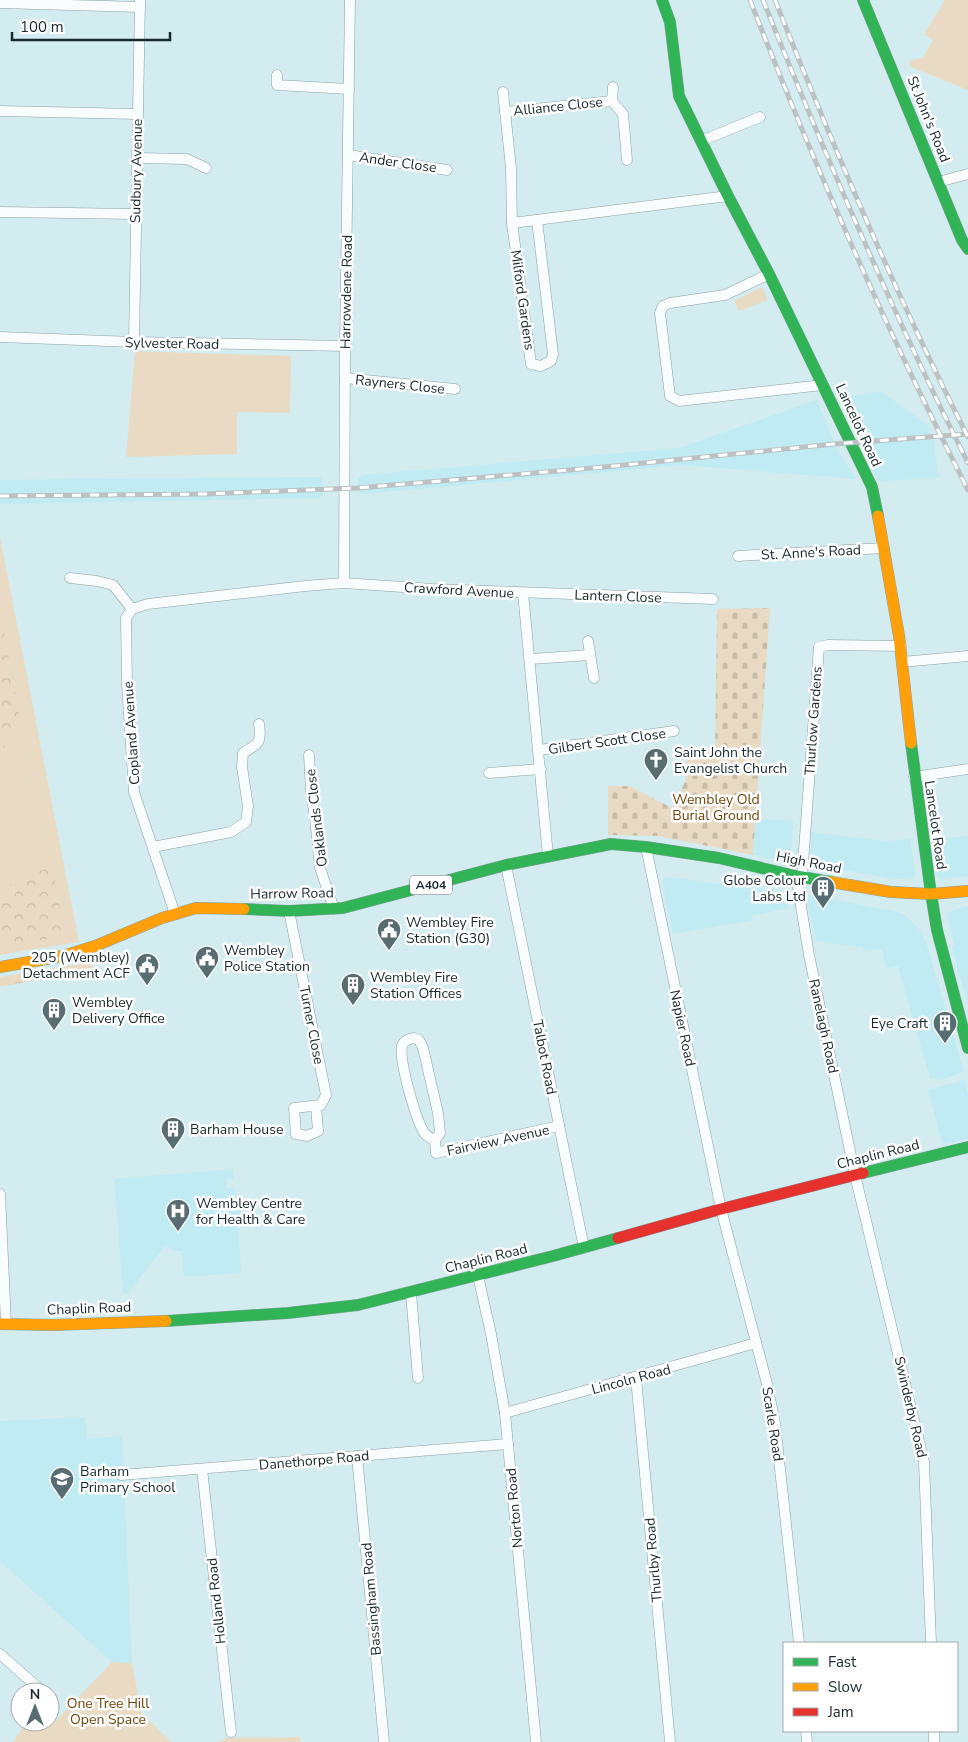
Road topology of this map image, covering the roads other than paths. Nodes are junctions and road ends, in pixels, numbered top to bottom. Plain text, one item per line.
1 (350, 0) edge
2 (662, 0) edge
3 (863, 0) edge
4 (0, 3) edge
5 (140, 3) edge
6 (277, 85) dead end
7 (613, 87) dead end
8 (349, 89) junction
9 (503, 92) dead end
10 (612, 101) junction
11 (0, 111) edge
12 (505, 112) junction
13 (137, 114) junction
14 (760, 117) dead end
15 (701, 141) junction
16 (348, 155) junction
17 (137, 158) junction
18 (627, 160) dead end
19 (206, 168) dead end
20 (447, 170) dead end
21 (968, 174) edge
22 (938, 182) junction
23 (728, 196) junction
24 (0, 212) edge
25 (136, 214) junction
26 (537, 220) junction
27 (512, 223) junction
28 (968, 249) edge
29 (768, 274) junction
30 (0, 337) edge
31 (134, 342) junction
32 (345, 346) junction
33 (345, 378) junction
34 (823, 384) junction
35 (455, 389) dead end
36 (884, 548) junction
37 (738, 556) dead end
38 (70, 578) dead end
39 (344, 584) junction
40 (523, 593) junction
41 (713, 599) dead end
42 (132, 609) junction
43 (588, 641) dead end
44 (901, 646) junction
45 (590, 655) junction
46 (968, 656) edge
47 (531, 659) junction
48 (902, 662) junction
49 (594, 678) dead end
50 (259, 724) dead end
51 (674, 731) dead end
52 (539, 750) junction
53 (309, 755) dead end
54 (541, 769) junction
55 (968, 769) edge
56 (489, 773) dead end
57 (914, 777) junction
58 (153, 847) junction
59 (646, 847) junction
60 (548, 856) junction
61 (506, 865) junction
62 (799, 876) junction
63 (968, 891) edge
64 (930, 894) junction
65 (334, 909) junction
66 (289, 911) junction
67 (175, 914) junction
68 (0, 967) edge
69 (965, 1027) edge
70 (968, 1048) edge
71 (316, 1106) dead end
72 (559, 1126) junction
73 (435, 1140) junction
74 (968, 1147) edge
75 (855, 1175) junction
76 (0, 1194) edge
77 (720, 1209) junction
78 (584, 1248) junction
79 (478, 1276) junction
80 (411, 1293) junction
81 (3, 1324) edge
82 (756, 1344) junction
83 (418, 1378) dead end
84 (636, 1378) junction
85 (505, 1413) junction
86 (508, 1444) junction
87 (357, 1456) junction
88 (202, 1469) junction
89 (120, 1475) dead end
90 (799, 1642) edge
91 (931, 1642) edge
92 (0, 1654) edge
93 (32, 1682) edge
94 (231, 1732) dead end
95 (384, 1742) edge
96 (536, 1742) edge
97 (670, 1742) edge

1 - 8 street, Harrowdene Road
2 - 15 street, Lancelot Road
3 - 22 street, St John's Road
4 - 5 street
5 - 13 street, Sudbury Avenue
6 - 8 street
7 - 10 street, Alliance Close
8 - 16 street, Harrowdene Road
9 - 12 street, Milford Gardens
10 - 12 street, Alliance Close
10 - 18 street, Alliance Close
11 - 13 street
12 - 27 street, Milford Gardens
13 - 17 street, Sudbury Avenue
14 - 15 street
15 - 23 street, Lancelot Road
16 - 20 street, Ander Close
16 - 32 street, Harrowdene Road
17 - 19 street
17 - 25 street, Sudbury Avenue
21 - 22 street
22 - 28 street, St John's Road
23 - 26 street
23 - 29 street, Lancelot Road
24 - 25 street
25 - 31 street, Sudbury Avenue
26 - 27 street
26 - 27 street, Milford Gardens
29 - 34 street, Lancelot Road
29 - 34 street
30 - 31 street, Sylvester Road
31 - 32 street, Sylvester Road
32 - 33 street, Harrowdene Road
33 - 35 street, Rayners Close
33 - 39 street, Harrowdene Road
34 - 36 street, Lancelot Road
36 - 37 street, St. Anne's Road
36 - 44 street, Lancelot Road
38 - 42 street
39 - 40 street, Crawford Avenue
39 - 42 street, Crawford Avenue
40 - 41 street, Lantern Close
40 - 47 street, Crawford Avenue
42 - 58 street, Copland Avenue
43 - 45 street
44 - 48 street, Lancelot Road
44 - 62 street, Thurlow Gardens
45 - 47 street
45 - 49 street
46 - 48 street
47 - 52 street, Crawford Avenue
48 - 57 street, Lancelot Road
50 - 58 street
51 - 52 street, Gilbert Scott Close
52 - 54 street, Crawford Avenue
53 - 65 street, Oaklands Close
54 - 56 street
54 - 60 street, Crawford Avenue
55 - 57 street
57 - 64 street, Lancelot Road
58 - 67 street, Copland Avenue
59 - 60 street, Harrow Road / A404
59 - 62 street, High Road / A404
59 - 77 street, Napier Road
60 - 61 street, Harrow Road / A404
61 - 65 street, Harrow Road / A404
61 - 72 street, Talbot Road
62 - 64 street, High Road / A404
62 - 75 street, Ranelagh Road
63 - 64 street, High Road / A404
64 - 69 street, Lancelot Road
65 - 66 street, Harrow Road / A404
66 - 67 street, Harrow Road / A404
66 - 71 street, Turner Close
67 - 68 street, Harrow Road / A404
69 - 70 street, Lancelot Road
72 - 73 street, Fairview Avenue
72 - 78 street, Talbot Road
73 - 73 street
74 - 75 street, Chaplin Road
75 - 77 street, Chaplin Road
75 - 91 street, Swinderby Road
76 - 81 street
77 - 78 street, Chaplin Road
77 - 82 street, Scarle Road
78 - 79 street, Chaplin Road
79 - 80 street, Chaplin Road
79 - 85 street, Norton Road
80 - 81 street, Chaplin Road
80 - 83 street
82 - 84 street, Lincoln Road
82 - 90 street, Scarle Road
84 - 85 street, Lincoln Road
84 - 97 street, Thurlby Road
85 - 86 street, Norton Road
86 - 87 street, Danethorpe Road
86 - 96 street, Norton Road
87 - 88 street, Danethorpe Road
87 - 95 street, Bassingham Road
88 - 89 street, Danethorpe Road
88 - 94 street, Holland Road
92 - 93 street

